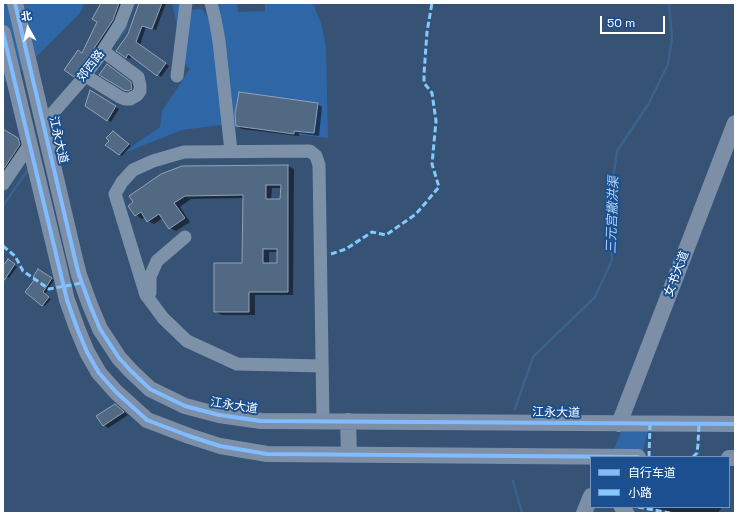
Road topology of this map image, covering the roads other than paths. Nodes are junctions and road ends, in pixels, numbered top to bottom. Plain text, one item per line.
1 (15, 3) edge
2 (128, 3) edge
3 (186, 3) edge
4 (197, 3) edge
5 (211, 3) edge
6 (3, 33) edge
7 (106, 52) junction
8 (178, 76) dead end
9 (87, 77) junction
10 (44, 123) junction
11 (735, 123) edge
12 (30, 144) junction
13 (231, 151) junction
14 (3, 184) edge
15 (185, 237) dead end
16 (150, 301) junction
17 (322, 366) junction
18 (323, 421) junction
19 (348, 421) junction
20 (620, 424) junction
21 (735, 424) edge
22 (349, 454) junction
23 (590, 457) edge
24 (590, 498) edge
25 (584, 513) edge

1 - 10 main road, 江永大道
2 - 7 street, 郊西路
3 - 4 street
3 - 8 street
5 - 13 street
6 - 12 main road
7 - 9 street, 郊西路
7 - 9 street
9 - 10 street, 郊西路
10 - 18 main road, 江永大道
11 - 20 main road, 女书大道
12 - 14 street
12 - 22 main road
13 - 16 street
13 - 17 street
15 - 16 street
16 - 17 street
17 - 18 street
18 - 19 main road, 江永大道
19 - 20 main road, 江永大道
19 - 22 main road
20 - 21 main road, 江永大道
22 - 23 main road
24 - 25 main road

